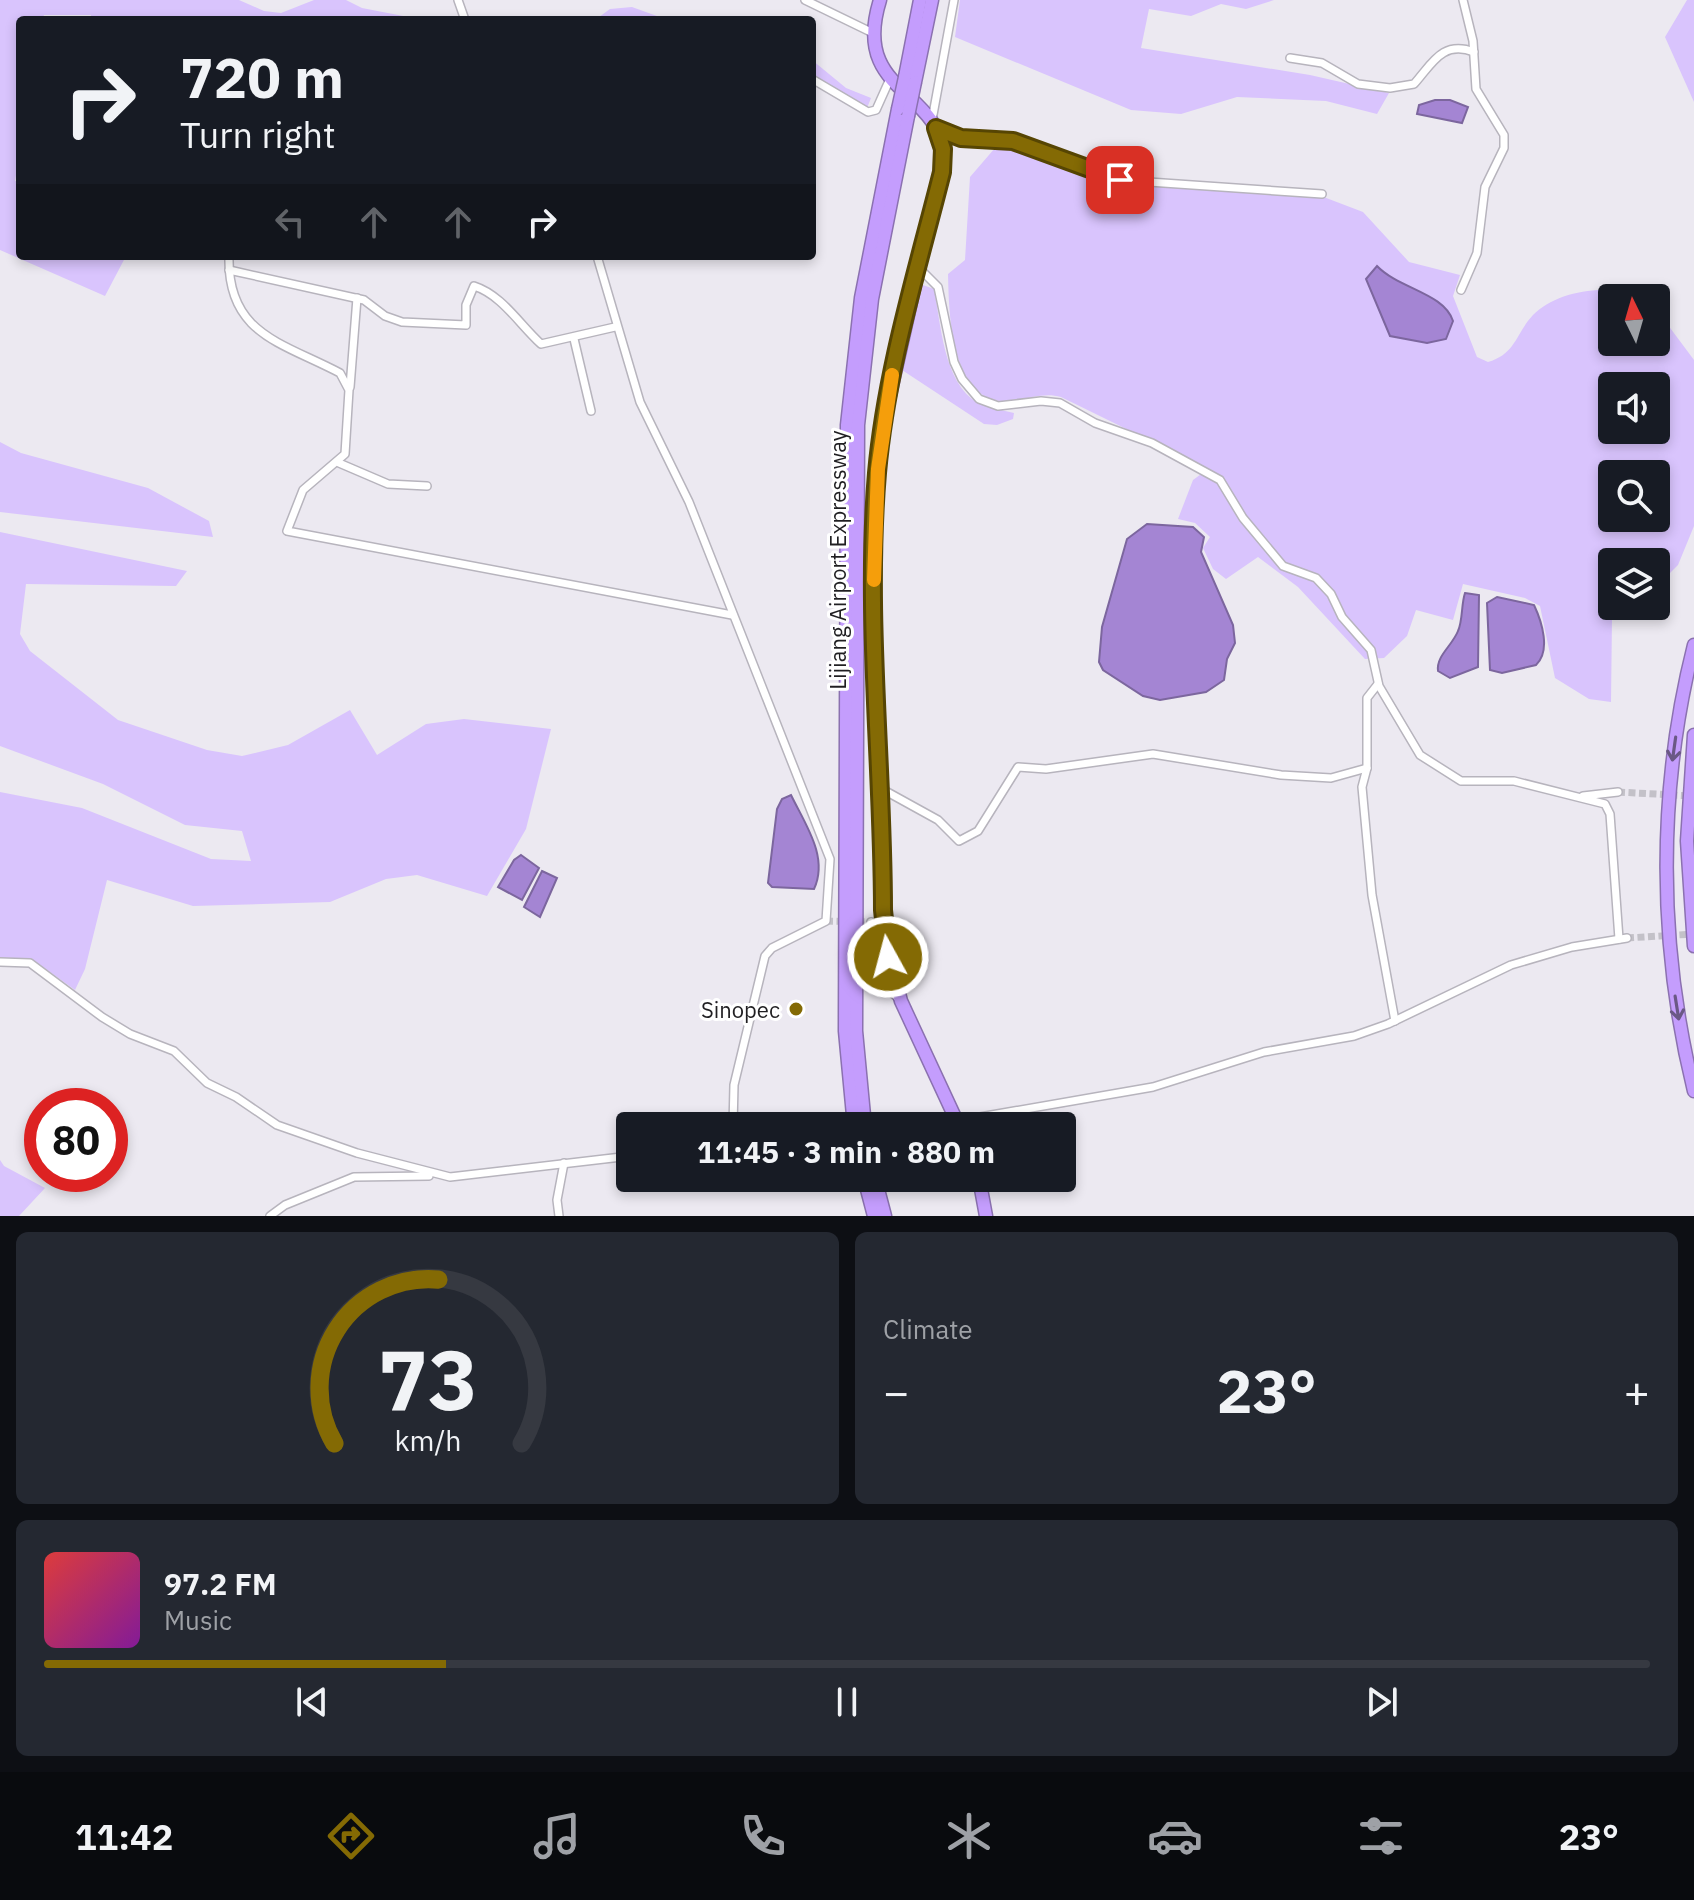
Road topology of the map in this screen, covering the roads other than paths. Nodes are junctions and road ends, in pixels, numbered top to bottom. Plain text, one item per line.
1 (805, 0) edge
2 (880, 0) edge
3 (920, 0) edge
4 (932, 0) edge
5 (954, 0) edge
6 (1463, 0) edge
7 (875, 34) junction
8 (1474, 52) junction
9 (1290, 58) dead end
10 (910, 80) junction
11 (816, 81) edge
12 (889, 81) junction
13 (903, 112) junction
14 (934, 125) junction
15 (1322, 194) dead end
16 (229, 260) edge
17 (598, 260) edge
18 (918, 267) junction
19 (229, 270) junction
20 (1461, 290) dead end
21 (357, 298) junction
22 (615, 327) junction
23 (574, 339) junction
24 (349, 390) junction
25 (591, 411) dead end
26 (339, 463) junction
27 (427, 486) dead end
28 (732, 615) junction
29 (1694, 645) edge
30 (1378, 684) junction
31 (1694, 735) edge
32 (1367, 768) junction
33 (880, 788) junction
34 (1618, 792) tunnel mouth
35 (1576, 796) junction
36 (871, 922) dead end
37 (1694, 946) edge
38 (0, 962) edge
39 (901, 1001) junction
40 (1395, 1021) junction
41 (1694, 1091) edge
42 (733, 1112) edge
43 (853, 1112) edge
44 (864, 1112) edge
45 (953, 1112) edge
46 (1018, 1112) edge
47 (616, 1157) edge
48 (564, 1163) junction
49 (436, 1175) junction
50 (868, 1192) edge
51 (879, 1192) edge
52 (982, 1192) edge
53 (270, 1216) edge
54 (559, 1216) edge
55 (874, 1216) edge
56 (885, 1216) edge
57 (986, 1216) edge

1 - 7 street
2 - 7 highway
3 - 10 highway, Lijiang Airport Expressway
4 - 10 highway, Lijiang Airport Expressway
5 - 14 street
6 - 8 street
7 - 12 highway
8 - 9 street
8 - 20 street
10 - 13 highway, Lijiang Airport Expressway, bridge
11 - 12 street
12 - 14 highway
13 - 43 highway, Lijiang Airport Expressway
13 - 44 highway, Lijiang Airport Expressway
14 - 15 street
14 - 18 highway
16 - 19 street
17 - 22 street
18 - 30 street
18 - 33 highway
19 - 21 street
19 - 24 street
21 - 23 street
21 - 24 street
22 - 23 street
22 - 28 street
23 - 25 street
24 - 26 street
26 - 27 street
26 - 28 street
28 - 42 street
29 -> 41 highway
30 - 32 street
30 - 35 street
31 - 37 highway
32 - 33 street
32 - 40 street
33 - 39 highway
34 - 35 street
35 - 40 street
36 - 39 street
38 - 49 street
39 - 45 highway
40 - 46 street
47 - 48 street
48 - 49 street
48 - 54 street
49 - 53 street
50 - 55 highway
51 - 56 highway
52 - 57 highway

